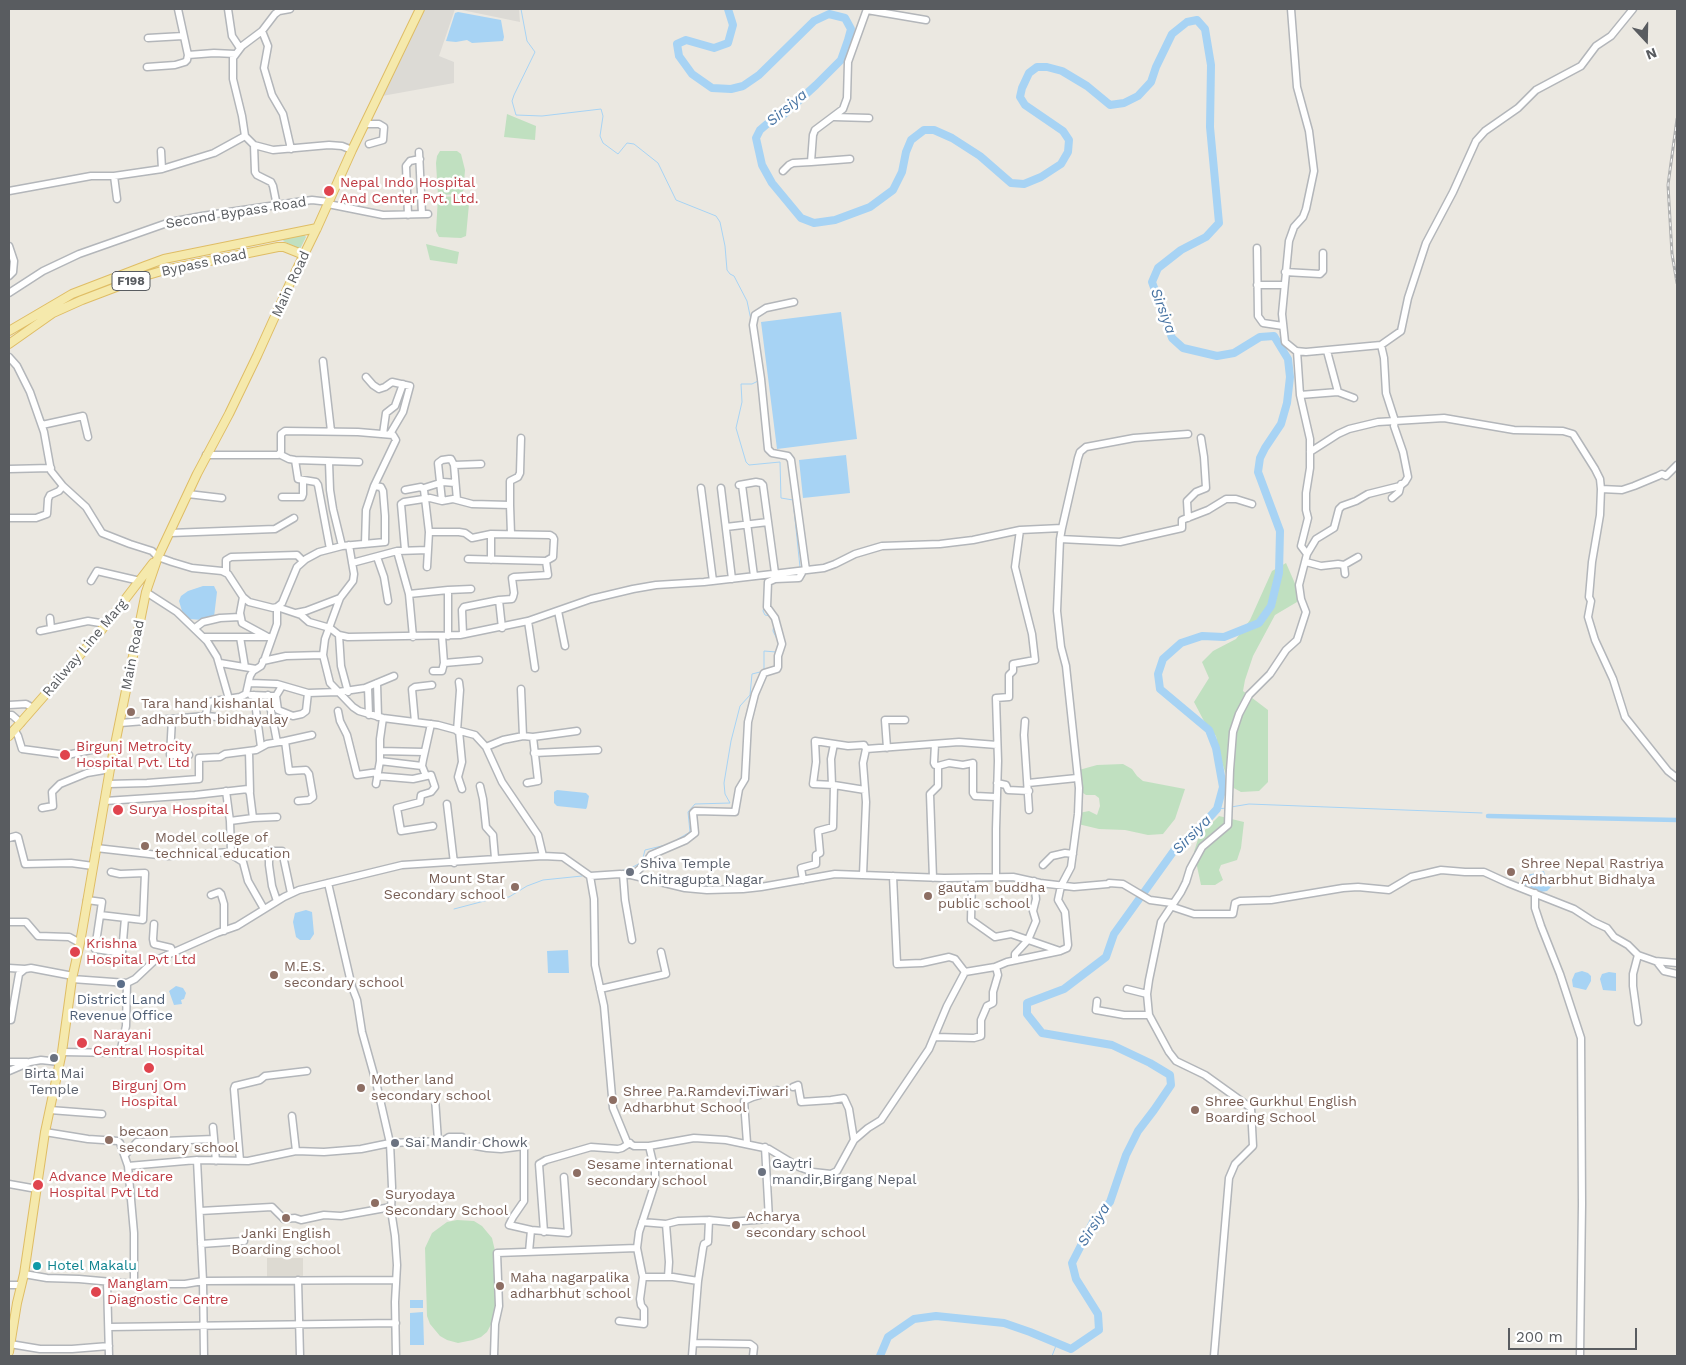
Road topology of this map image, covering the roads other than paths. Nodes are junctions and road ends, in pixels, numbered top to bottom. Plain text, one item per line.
1 (178, 9) edge
2 (228, 9) edge
3 (290, 9) edge
4 (420, 9) edge
5 (867, 9) edge
6 (1290, 9) edge
7 (1633, 9) edge
8 (926, 20) dead end
9 (262, 31) junction
10 (183, 36) junction
11 (148, 38) dead end
12 (240, 48) junction
13 (234, 54) junction
14 (188, 55) junction
15 (147, 67) dead end
16 (832, 117) junction
17 (869, 118) dead end
18 (364, 124) junction
19 (245, 136) junction
20 (254, 144) junction
21 (369, 144) dead end
22 (291, 149) junction
23 (352, 150) junction
24 (161, 151) dead end
25 (850, 159) dead end
26 (811, 162) junction
27 (162, 169) junction
28 (783, 171) dead end
29 (114, 176) junction
30 (9, 191) edge
31 (117, 199) dead end
32 (328, 203) junction
33 (277, 206) junction
34 (408, 215) junction
35 (318, 228) junction
36 (263, 241) junction
37 (9, 246) edge
38 (1257, 248) dead end
39 (265, 250) junction
40 (1323, 253) dead end
41 (304, 256) junction
42 (1285, 272) junction
43 (121, 274) junction
44 (9, 276) edge
45 (125, 283) junction
46 (1257, 285) junction
47 (1284, 286) junction
48 (9, 293) edge
49 (794, 302) dead end
50 (1283, 326) junction
51 (9, 332) edge
52 (9, 344) edge
53 (1381, 345) junction
54 (1297, 351) junction
55 (1327, 351) junction
56 (9, 357) edge
57 (324, 361) dead end
58 (366, 376) dead end
59 (403, 384) junction
60 (1338, 392) junction
61 (1300, 395) junction
62 (1354, 398) dead end
63 (1395, 421) junction
64 (42, 425) junction
65 (331, 432) junction
66 (386, 434) junction
67 (1188, 434) dead end
68 (88, 437) dead end
69 (521, 438) dead end
70 (1201, 438) dead end
71 (1310, 452) junction
72 (279, 454) junction
73 (206, 455) junction
74 (296, 460) junction
75 (329, 462) junction
76 (359, 462) dead end
77 (480, 464) dead end
78 (454, 465) junction
79 (1677, 465) edge
80 (51, 468) junction
81 (9, 469) edge
82 (303, 481) junction
83 (440, 483) junction
84 (455, 483) junction
85 (1401, 484) junction
86 (63, 486) junction
87 (374, 486) junction
88 (424, 488) junction
89 (701, 488) dead end
90 (720, 488) dead end
91 (1601, 489) junction
92 (405, 490) dead end
93 (188, 494) junction
94 (282, 497) dead end
95 (222, 498) dead end
96 (1392, 498) dead end
97 (426, 499) junction
98 (442, 500) junction
99 (457, 500) junction
100 (510, 504) junction
101 (1252, 504) dead end
102 (9, 518) edge
103 (294, 518) dead end
104 (1188, 518) junction
105 (768, 522) junction
106 (748, 524) junction
107 (726, 528) junction
108 (1062, 528) junction
109 (1020, 530) junction
110 (429, 532) junction
111 (170, 533) junction
112 (492, 534) junction
113 (511, 534) junction
114 (1060, 539) junction
115 (365, 544) junction
116 (346, 546) junction
117 (330, 548) junction
118 (405, 550) junction
119 (428, 550) junction
120 (397, 551) junction
121 (1307, 554) junction
122 (158, 556) junction
123 (377, 557) junction
124 (1358, 557) dead end
125 (468, 559) dead end
126 (491, 560) junction
127 (303, 561) junction
128 (546, 561) junction
129 (1306, 562) junction
130 (352, 563) junction
131 (1344, 565) junction
132 (427, 567) dead end
133 (802, 571) junction
134 (226, 573) junction
135 (775, 573) junction
136 (1345, 574) dead end
137 (754, 576) junction
138 (732, 579) junction
139 (91, 580) dead end
140 (140, 581) junction
141 (713, 581) junction
142 (470, 588) dead end
143 (448, 590) junction
144 (132, 592) junction
145 (146, 592) junction
146 (409, 594) junction
147 (243, 597) junction
148 (340, 598) junction
149 (144, 600) junction
150 (499, 600) junction
151 (388, 601) dead end
152 (278, 607) junction
153 (558, 611) junction
154 (296, 613) junction
155 (240, 617) junction
156 (50, 618) dead end
157 (528, 621) junction
158 (106, 624) junction
159 (51, 628) junction
160 (195, 628) junction
161 (330, 628) junction
162 (502, 628) junction
163 (40, 631) dead end
164 (463, 634) junction
165 (339, 635) junction
166 (445, 636) junction
167 (203, 637) junction
168 (240, 637) junction
169 (413, 637) junction
170 (270, 638) junction
171 (565, 646) dead end
172 (323, 655) junction
173 (479, 660) dead end
174 (263, 661) junction
175 (220, 663) junction
176 (444, 663) junction
177 (245, 667) junction
178 (535, 668) dead end
179 (257, 669) junction
180 (433, 671) dead end
181 (394, 676) dead end
182 (250, 682) junction
183 (459, 682) dead end
184 (377, 683) junction
185 (432, 685) dead end
186 (282, 686) junction
187 (368, 687) junction
188 (521, 689) dead end
189 (338, 692) junction
190 (348, 692) junction
191 (308, 693) junction
192 (246, 694) junction
193 (268, 695) junction
194 (254, 696) junction
195 (276, 696) junction
196 (229, 699) junction
197 (9, 705) edge
198 (34, 708) junction
199 (338, 711) dead end
200 (9, 715) edge
201 (369, 715) junction
202 (206, 716) junction
203 (216, 717) dead end
204 (381, 718) junction
205 (172, 719) junction
206 (905, 720) dead end
207 (1025, 721) dead end
208 (415, 722) junction
209 (21, 723) junction
210 (120, 723) junction
211 (431, 724) junction
212 (458, 731) junction
213 (577, 731) dead end
214 (11, 732) edge
215 (312, 736) dead end
216 (523, 736) junction
217 (533, 737) junction
218 (285, 741) junction
219 (278, 742) junction
220 (834, 744) junction
221 (935, 744) junction
222 (115, 745) junction
223 (997, 745) junction
224 (261, 747) junction
225 (486, 747) junction
226 (887, 748) junction
227 (866, 749) junction
228 (598, 750) dead end
229 (249, 751) junction
230 (380, 751) junction
231 (424, 752) junction
232 (534, 753) junction
233 (189, 755) dead end
234 (380, 761) junction
235 (422, 766) junction
236 (938, 766) junction
237 (110, 769) junction
238 (378, 774) junction
239 (426, 776) junction
240 (1078, 778) junction
241 (1677, 778) edge
242 (527, 783) dead end
243 (997, 783) junction
244 (1028, 783) junction
245 (108, 784) junction
246 (376, 784) dead end
247 (833, 785) junction
248 (480, 786) dead end
249 (462, 789) dead end
250 (866, 790) junction
251 (226, 791) junction
252 (1028, 791) junction
253 (250, 794) junction
254 (996, 797) junction
255 (104, 801) junction
256 (298, 802) dead end
257 (447, 804) dead end
258 (42, 808) dead end
259 (1029, 810) dead end
260 (277, 817) dead end
261 (253, 818) junction
262 (230, 821) junction
263 (433, 826) dead end
264 (9, 838) edge
265 (96, 848) junction
266 (231, 852) junction
267 (1072, 854) junction
268 (543, 856) junction
269 (495, 858) junction
270 (454, 863) junction
271 (1043, 865) dead end
272 (93, 866) junction
273 (110, 872) dead end
274 (623, 874) junction
275 (633, 875) junction
276 (863, 875) junction
277 (590, 876) junction
278 (893, 876) junction
279 (996, 877) junction
280 (933, 878) junction
281 (972, 878) junction
282 (803, 880) junction
283 (1034, 881) junction
284 (328, 883) junction
285 (1061, 886) junction
286 (291, 893) junction
287 (1535, 893) junction
288 (211, 895) dead end
289 (87, 900) junction
290 (277, 901) junction
291 (1172, 903) junction
292 (264, 909) junction
293 (100, 915) junction
294 (125, 918) junction
295 (9, 922) edge
296 (154, 924) dead end
297 (224, 931) junction
298 (632, 940) dead end
299 (1028, 940) junction
300 (80, 943) junction
301 (1060, 951) junction
302 (661, 952) dead end
303 (173, 953) junction
304 (1638, 955) junction
305 (1015, 960) junction
306 (1658, 962) junction
307 (1677, 963) edge
308 (996, 967) junction
309 (9, 968) edge
310 (25, 969) junction
311 (965, 972) junction
312 (1677, 974) edge
313 (72, 977) junction
314 (127, 983) junction
315 (600, 989) junction
316 (1127, 989) dead end
317 (1147, 994) junction
318 (1097, 1001) dead end
319 (1150, 1015) junction
320 (9, 1020) edge
321 (1638, 1022) dead end
322 (934, 1037) junction
323 (62, 1052) junction
324 (9, 1062) edge
325 (30, 1062) junction
326 (59, 1062) junction
327 (9, 1071) edge
328 (307, 1071) dead end
329 (793, 1087) dead end
330 (777, 1090) dead end
331 (435, 1098) dead end
332 (50, 1110) junction
333 (102, 1114) dead end
334 (292, 1116) dead end
335 (213, 1127) dead end
336 (45, 1132) junction
337 (214, 1139) junction
338 (854, 1140) junction
339 (438, 1141) junction
340 (390, 1143) junction
341 (630, 1143) junction
342 (747, 1144) junction
343 (649, 1146) junction
344 (765, 1147) junction
345 (296, 1150) junction
346 (125, 1155) junction
347 (197, 1160) junction
348 (216, 1161) junction
349 (240, 1161) junction
350 (128, 1166) junction
351 (564, 1177) dead end
352 (9, 1184) edge
353 (37, 1189) junction
354 (391, 1207) junction
355 (200, 1211) junction
356 (709, 1220) junction
357 (642, 1222) junction
358 (666, 1224) junction
359 (531, 1230) junction
360 (544, 1232) junction
361 (244, 1242) dead end
362 (201, 1244) junction
363 (637, 1248) junction
364 (529, 1252) junction
365 (24, 1274) junction
366 (644, 1277) junction
367 (668, 1277) junction
368 (298, 1280) junction
369 (396, 1280) junction
370 (203, 1281) junction
371 (107, 1282) junction
372 (698, 1282) junction
373 (134, 1284) junction
374 (9, 1285) edge
375 (21, 1285) junction
376 (619, 1321) dead end
377 (396, 1323) junction
378 (300, 1324) junction
379 (204, 1325) junction
380 (109, 1327) junction
381 (693, 1343) junction
382 (109, 1346) junction
383 (9, 1348) edge
384 (109, 1356) edge
385 (204, 1356) edge
386 (300, 1356) edge
387 (396, 1356) edge
388 (494, 1356) edge
389 (692, 1356) edge
390 (753, 1356) edge
391 (1214, 1356) edge
392 (1580, 1356) edge

1 - 10 street
2 - 12 street
3 - 9 street
4 - 18 main road, Main Road
5 - 8 street
5 - 16 street
6 - 42 street
7 - 53 street
9 - 12 street
9 - 22 street
10 - 11 street
10 - 14 street
12 - 13 street
13 - 14 street
13 - 19 street
14 - 15 street
16 - 17 street
16 - 26 street
18 - 21 street
18 - 23 main road, Main Road
19 - 20 street
19 - 27 street
20 - 22 street
20 - 33 street
22 - 23 street
23 - 32 main road, Main Road
24 - 27 street
25 - 26 street
26 - 28 street
27 - 29 street
29 - 30 street
29 - 31 street
32 - 33 street, Second Bypass Road
32 - 34 street, Second Bypass Road
32 - 35 main road, Main Road
33 - 48 street, Second Bypass Road
34 - 34 street, Second Bypass Road
35 - 36 main road, F198
35 - 41 main road, Main Road
36 - 39 main road
36 - 43 main road, Bypass Road / F198
37 - 44 street
38 - 46 street
39 - 41 main road, F198
39 - 45 main road, Bypass Road / F198
40 - 42 street
41 - 73 main road, Main Road
42 - 47 street
43 - 45 main road
43 - 51 main road, Bypass Road / F198
45 - 52 main road, Bypass Road / F198
46 - 47 street
46 - 50 street
47 - 50 street
49 - 133 street
50 - 54 street
53 - 55 street
53 - 63 street
54 - 55 street
54 - 61 street
55 - 60 street
56 - 64 street
57 - 65 street
58 - 59 street
59 - 66 street
59 - 66 street
60 - 61 street
60 - 62 street
61 - 71 street
63 - 71 street
63 - 85 street
63 - 91 street
64 - 68 street
64 - 80 street
65 - 66 street
65 - 72 street
66 - 87 street
67 - 108 street
69 - 100 street
70 - 104 street
71 - 121 street
72 - 73 street
72 - 74 street
73 - 93 main road, Main Road
74 - 75 street
74 - 82 street
75 - 76 street
75 - 116 street
77 - 78 street
78 - 83 street
78 - 84 street
79 - 91 street
80 - 81 street
80 - 86 street
82 - 94 street
82 - 117 street
83 - 84 street
83 - 88 street
83 - 98 street
84 - 99 street
85 - 96 street
85 - 121 street
86 - 102 street
86 - 122 street
87 - 115 street
87 - 115 street
88 - 92 street
88 - 97 street
89 - 141 street
90 - 107 street
91 - 241 street
93 - 95 street
93 - 111 main road, Main Road
97 - 98 street
97 - 110 street
97 - 118 street
98 - 99 street
99 - 100 street
100 - 113 street
101 - 104 street
103 - 111 street
104 - 114 street
105 - 106 street
105 - 106 street
105 - 135 street
106 - 107 street
106 - 137 street
107 - 138 street
108 - 109 street
108 - 114 street
109 - 133 street
109 - 223 street
110 - 112 street
110 - 119 street
111 - 122 main road, Main Road
112 - 113 street
112 - 126 street
113 - 128 street
114 - 240 street
115 - 116 street
116 - 117 street
116 - 130 street
117 - 127 street
118 - 119 street
118 - 120 street
119 - 132 street
120 - 123 street
120 - 146 street
121 - 129 street
122 - 134 street
122 - 140 main road, Railway Line Marg
122 - 145 main road, Main Road
123 - 130 street
123 - 151 street
124 - 131 street
125 - 126 street
126 - 128 street
127 - 134 street
127 - 152 street
128 - 150 street
129 - 131 street
129 - 291 street
130 - 148 street
131 - 136 street
133 - 135 street
133 - 275 street
134 - 147 street
135 - 137 street
137 - 138 street
138 - 141 street
139 - 140 street
140 - 144 main road, Railway Line Marg
141 - 153 street
142 - 143 street
143 - 146 street
143 - 166 street
144 - 149 main road
144 - 158 main road, Railway Line Marg
145 - 149 main road, Main Road
145 - 160 street
146 - 169 street
147 - 152 street
147 - 155 street
148 - 154 street
148 - 161 street
149 - 210 main road, Main Road
150 - 162 street
150 - 164 street
152 - 154 street
152 - 170 street
153 - 157 street
153 - 171 street
154 - 161 street
155 - 160 street
155 - 170 street
156 - 159 street
157 - 162 street
157 - 178 street
158 - 159 street
158 - 198 main road, Railway Line Marg
159 - 163 street
160 - 167 street
161 - 165 street
161 - 172 street
162 - 164 street
164 - 166 street
165 - 169 street
165 - 190 street
166 - 169 street
166 - 176 street
167 - 168 street
167 - 175 street
168 - 170 street
168 - 177 street
170 - 174 street
172 - 174 street
172 - 189 street
173 - 176 street
174 - 179 street
175 - 177 street
175 - 196 street
176 - 180 street
177 - 179 street
179 - 182 street
181 - 184 street
182 - 186 street
182 - 192 street
183 - 212 street
184 - 187 street
184 - 204 street
185 - 208 street
186 - 191 street
186 - 195 street
187 - 190 street
187 - 201 street
188 - 216 street
189 - 190 street
189 - 191 street
189 - 201 street
191 - 195 street
192 - 194 street
192 - 196 street
193 - 194 street
193 - 195 street
193 - 219 street
194 - 224 street
196 - 202 street
197 - 198 street
198 - 209 main road, Railway Line Marg
199 - 238 street
200 - 209 street
201 - 204 street
202 - 203 street
202 - 205 street
204 - 208 street
204 - 230 street
205 - 210 street
205 - 233 street
206 - 226 street
207 - 244 street
208 - 211 street
209 - 214 main road, Railway Line Marg
210 - 222 main road, Main Road
211 - 212 street
211 - 231 street
212 - 225 street
212 - 249 street
213 - 217 street
214 - 222 street
215 - 218 street
216 - 217 street
216 - 225 street
217 - 232 street
218 - 219 street
218 - 256 street
219 - 224 street
220 - 227 street
220 - 247 street
220 - 247 street
221 - 223 street
221 - 226 street
221 - 236 street
222 - 237 main road, Main Road
223 - 243 street
224 - 229 street
225 - 268 street
226 - 227 street
227 - 250 street
228 - 232 street
229 - 245 street
229 - 253 street
230 - 231 street
230 - 234 street
231 - 235 street
232 - 242 street
234 - 235 street
234 - 238 street
235 - 239 street
236 - 254 street
236 - 280 street
237 - 245 main road, Main Road
237 - 258 street
238 - 239 street
238 - 246 street
239 - 263 street
240 - 244 street
240 - 267 street
243 - 252 street
243 - 254 street
244 - 252 street
245 - 255 main road, Main Road
247 - 250 street
247 - 282 street
248 - 269 street
250 - 276 street
251 - 253 street
251 - 255 street
251 - 262 street
252 - 259 street
253 - 261 street
254 - 279 street
255 - 265 main road, Main Road
257 - 270 street
260 - 261 street
261 - 262 street
262 - 266 street
264 - 272 street
265 - 266 street
265 - 272 main road, Main Road
266 - 292 street
267 - 271 street
267 - 285 street
268 - 269 street
268 - 277 street
269 - 270 street
270 - 284 street
272 - 289 main road, Main Road
273 - 294 street
274 - 275 street
274 - 277 street
274 - 298 street
275 - 282 street
276 - 278 street
276 - 282 street
277 - 315 street
278 - 280 street
278 - 311 street
279 - 281 street
279 - 283 street
280 - 281 street
281 - 299 street
283 - 285 street
283 - 299 street
284 - 286 street
284 - 340 street
285 - 291 street
285 - 301 street
286 - 290 street
286 - 290 street
287 - 291 street
287 - 304 street
287 - 392 street
288 - 297 street
289 - 293 street
289 - 300 main road, Main Road
290 - 292 street
291 - 317 street
292 - 297 street
293 - 294 street
293 - 294 street
295 - 300 street
296 - 303 street
297 - 303 street
299 - 301 street
299 - 305 street
300 - 313 main road, Main Road
301 - 305 street
302 - 315 street
303 - 314 street
304 - 306 street
304 - 321 street
305 - 308 street
306 - 307 street
306 - 312 street
308 - 311 street
308 - 322 street
309 - 310 street
310 - 313 street
310 - 320 street
311 - 322 street
313 - 314 street
313 - 323 main road, Main Road
314 - 323 street
315 - 341 street
316 - 317 street
317 - 319 street
318 - 319 street
319 - 391 street
322 - 338 street
323 - 326 main road, Main Road
324 - 325 street
325 - 326 street
325 - 327 street
326 - 332 main road, Main Road
328 - 349 street
329 - 338 street
330 - 342 street
331 - 339 street
332 - 333 street
332 - 336 main road, Main Road
334 - 345 street
335 - 337 street
336 - 346 street
336 - 353 main road, Main Road
337 - 346 street
337 - 348 street
338 - 344 street
339 - 340 street
339 - 359 street
340 - 345 street
340 - 354 street
341 - 343 street
341 - 360 street
342 - 343 street
342 - 344 street
343 - 357 street
344 - 356 street
345 - 349 street
346 - 350 street
347 - 348 street
347 - 350 street
347 - 355 street
348 - 349 street
350 - 373 street
351 - 360 street
352 - 353 street
353 - 365 main road, Main Road
354 - 355 street
354 - 369 street
355 - 362 street
356 - 358 street
356 - 372 street
357 - 358 street
357 - 363 street
358 - 367 street
359 - 360 street
359 - 364 street
361 - 362 street
362 - 370 street
363 - 364 street
363 - 366 street
364 - 388 street
365 - 371 street
365 - 375 main road, Main Road
366 - 367 street
366 - 376 street
367 - 372 street
368 - 369 street
368 - 370 street
368 - 378 street
369 - 377 street
370 - 373 street
370 - 379 street
371 - 373 street
371 - 380 street
372 - 381 street
374 - 375 street
375 - 383 main road, Main Road
377 - 378 street
377 - 387 street
378 - 379 street
378 - 386 street
379 - 380 street
379 - 385 street
380 - 382 street
381 - 389 street
381 - 390 street
382 - 383 street
382 - 384 street

